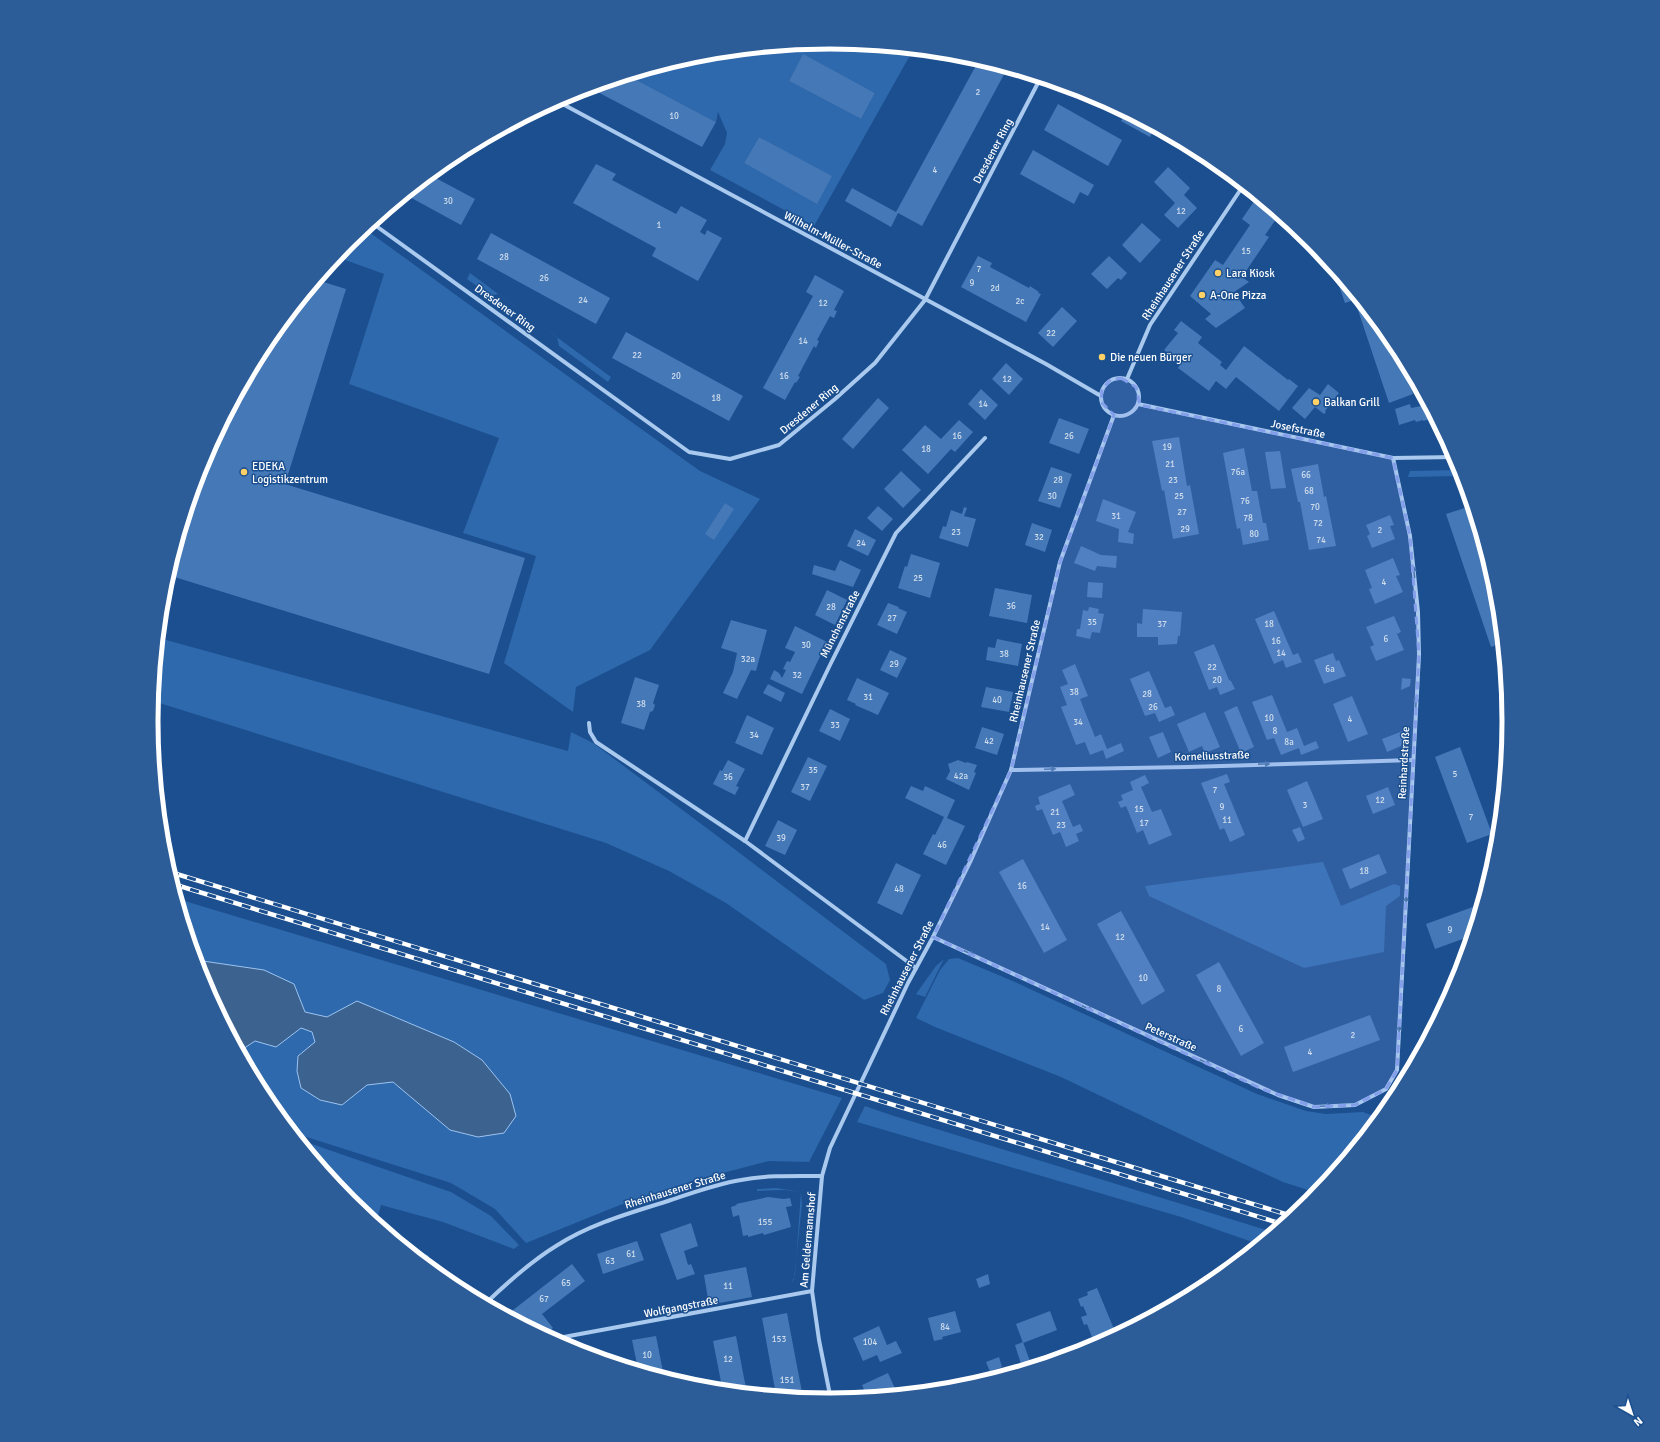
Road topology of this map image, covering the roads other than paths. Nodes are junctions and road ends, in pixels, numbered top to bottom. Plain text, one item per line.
1 (1038, 83) edge
2 (563, 105) edge
3 (1241, 189) edge
4 (376, 226) edge
5 (925, 300) junction
6 (1126, 379) junction
7 (1101, 396) junction
8 (1138, 404) junction
9 (1114, 415) junction
10 (985, 438) dead end
11 (1448, 457) edge
12 (1393, 458) junction
13 (589, 723) dead end
14 (1413, 760) junction
15 (1011, 770) junction
16 (745, 841) junction
17 (933, 937) junction
18 (916, 968) junction
19 (1397, 1070) joint
20 (822, 1176) junction
21 (812, 1292) junction
22 (489, 1300) edge
23 (563, 1337) edge
24 (830, 1393) edge

1 - 5 street, Dresdener Ring
2 - 5 street, Wilhelm-Müller-Straße
3 - 6 street, Rheinhausener Straße
4 - 5 street, Dresdener Ring
5 - 7 street, Wilhelm-Müller-Straße
6 - 7 street
6 - 8 street
7 - 9 street
8 - 9 street
8 - 12 street, Josefstraße
9 - 15 street, Rheinhausener Straße
10 - 16 street, Münchenstraße
11 - 12 street, Josefstraße
14 -> 12 street, Reinhardstraße
13 - 16 street
15 -> 14 street, Korneliusstraße
19 -> 14 street, Reinhardstraße
15 - 17 street, Rheinhausener Straße
16 - 18 street
17 - 18 street, Rheinhausener Straße
17 -> 19 street, Peterstraße
18 - 20 street, Rheinhausener Straße
20 - 21 street, Am Geldermannshof
20 - 22 street, Rheinhausener Straße
21 - 23 street, Wolfgangstraße
21 - 24 street, Am Geldermannshof

